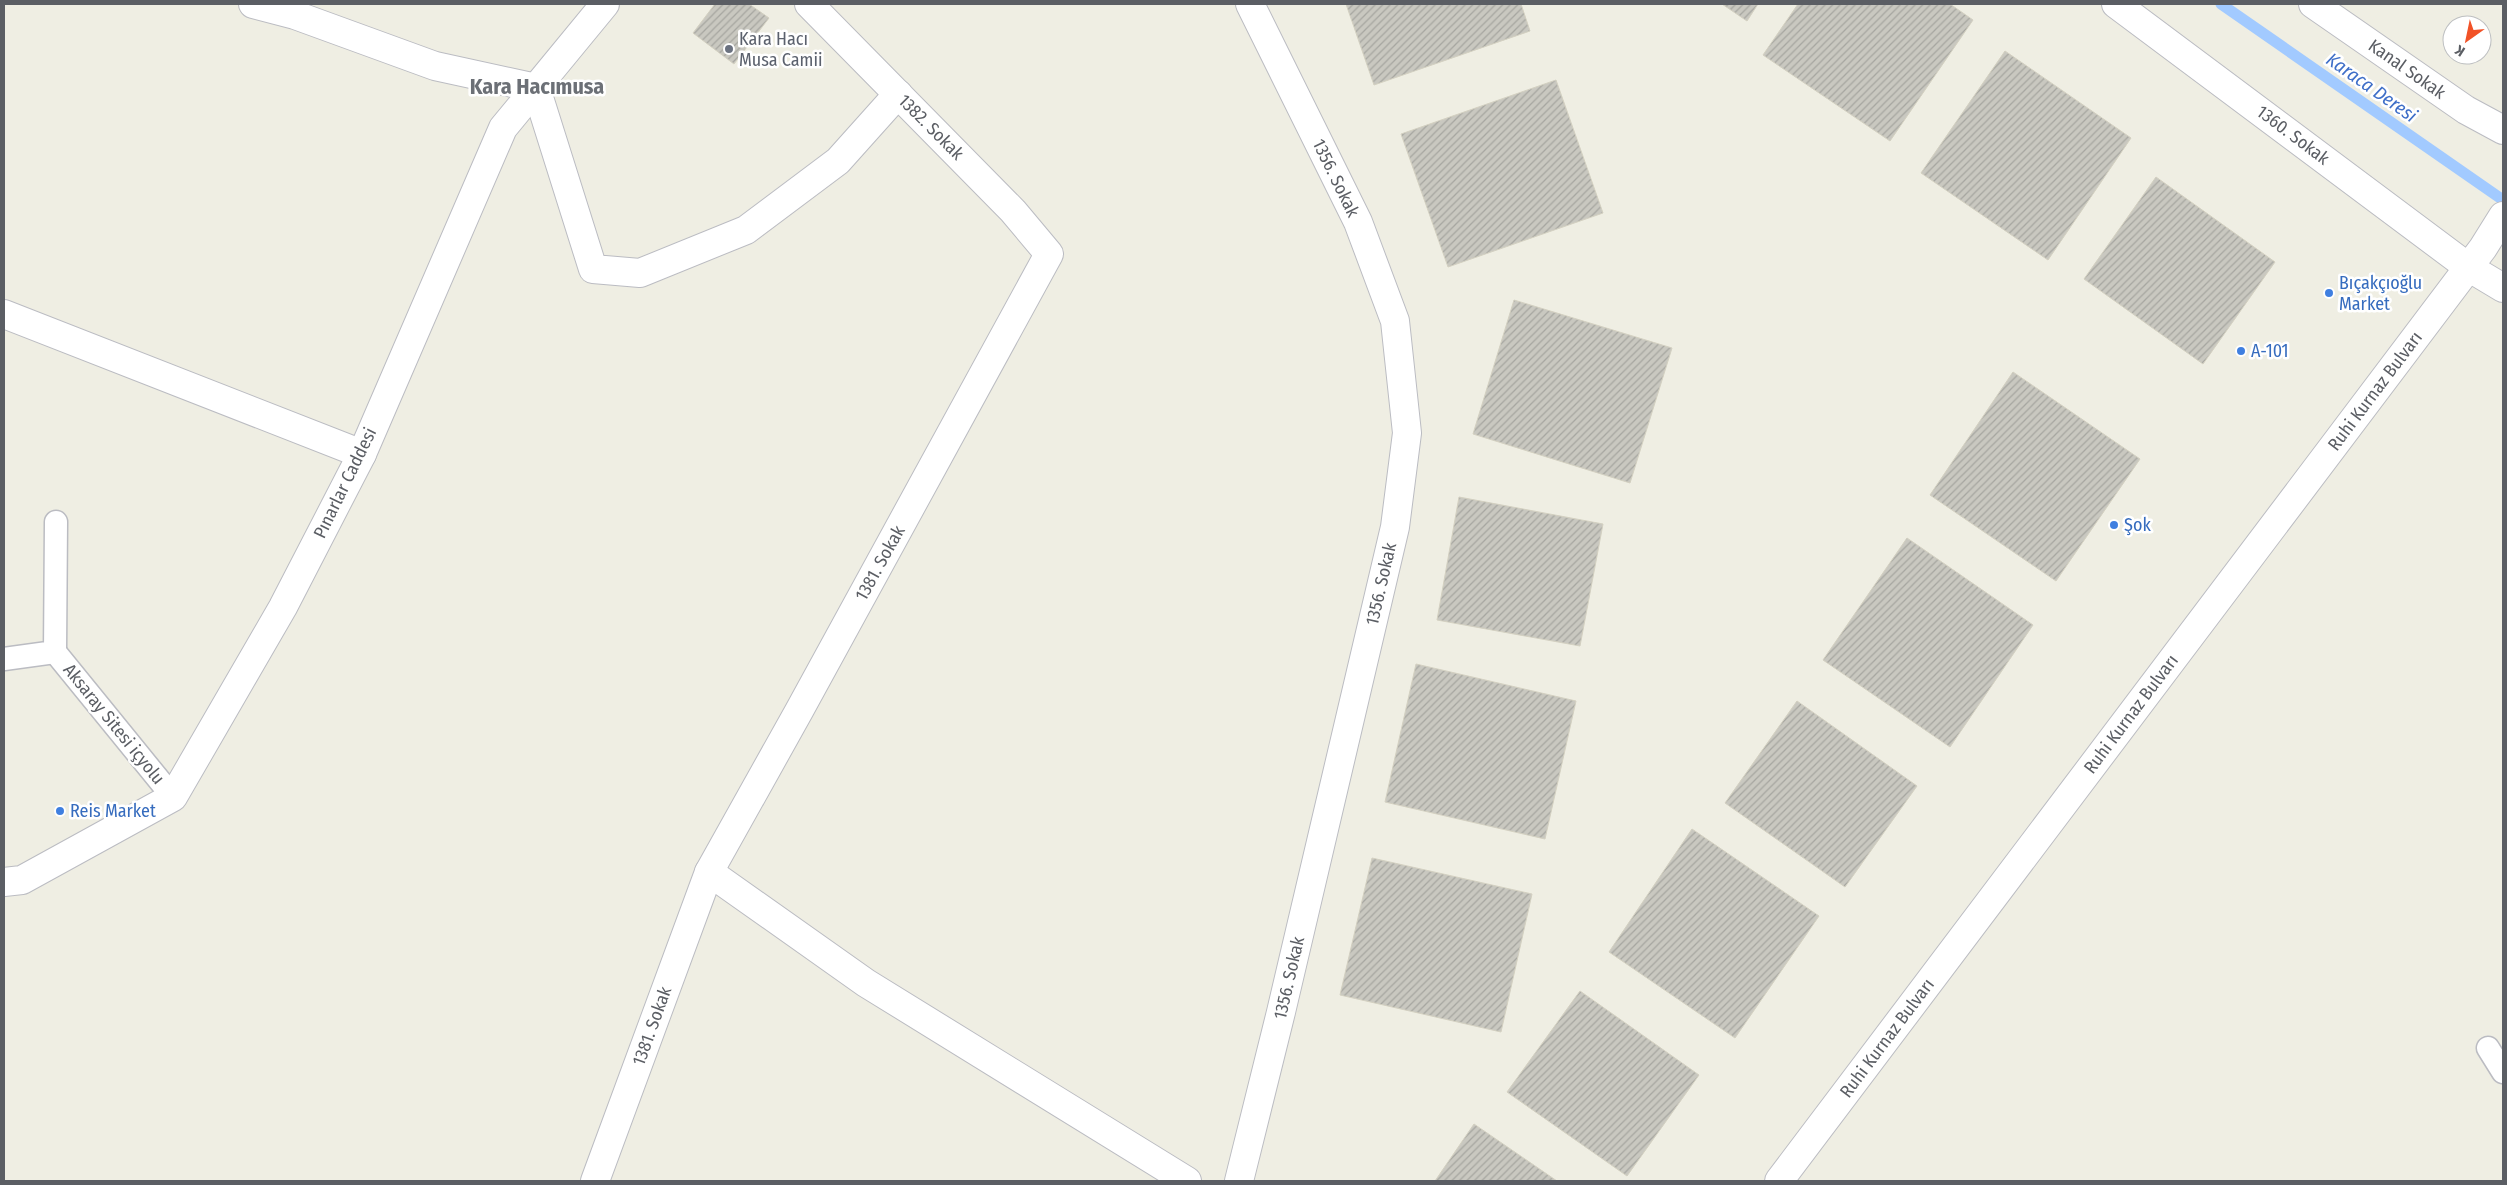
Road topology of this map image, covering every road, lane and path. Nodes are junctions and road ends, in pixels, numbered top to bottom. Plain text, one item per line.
1 (253, 4) edge
2 (605, 4) edge
3 (809, 4) edge
4 (1250, 4) edge
5 (2116, 4) edge
6 (2313, 4) edge
7 (536, 88) junction
8 (898, 94) junction
9 (2503, 130) edge
10 (2503, 216) edge
11 (1048, 254) joint
12 (2475, 258) junction
13 (2503, 288) edge
14 (4, 314) edge
15 (362, 454) junction
16 (56, 522) dead end
17 (55, 652) junction
18 (4, 659) edge
19 (173, 796) junction
20 (709, 872) junction
21 (4, 882) edge
22 (2488, 1048) dead end
23 (2503, 1072) edge
24 (595, 1181) edge
25 (1187, 1181) edge
26 (1238, 1181) edge
27 (1779, 1181) edge

1 - 7 street
2 - 7 street, Pınarlar Caddesi
3 - 8 street, 1382. Sokak
4 - 26 street, 1356. Sokak
5 - 12 street, 1360. Sokak
6 - 9 street, Kanal Sokak
7 - 8 street
7 - 15 street, Pınarlar Caddesi
8 - 11 street, 1382. Sokak
10 - 12 street, Ruhi Kurnaz Bulvarı
11 - 20 street, 1381. Sokak
12 - 13 street, 1360. Sokak
12 - 27 street, Ruhi Kurnaz Bulvarı
14 - 15 street
15 - 19 street, Pınarlar Caddesi
16 - 17 lane, Aksaray Sitesi içyolu
17 - 18 lane, Aksaray Sitesi içyolu
17 - 19 lane, Aksaray Sitesi içyolu
19 - 21 street
20 - 24 street, 1381. Sokak
20 - 25 street
22 - 23 lane

